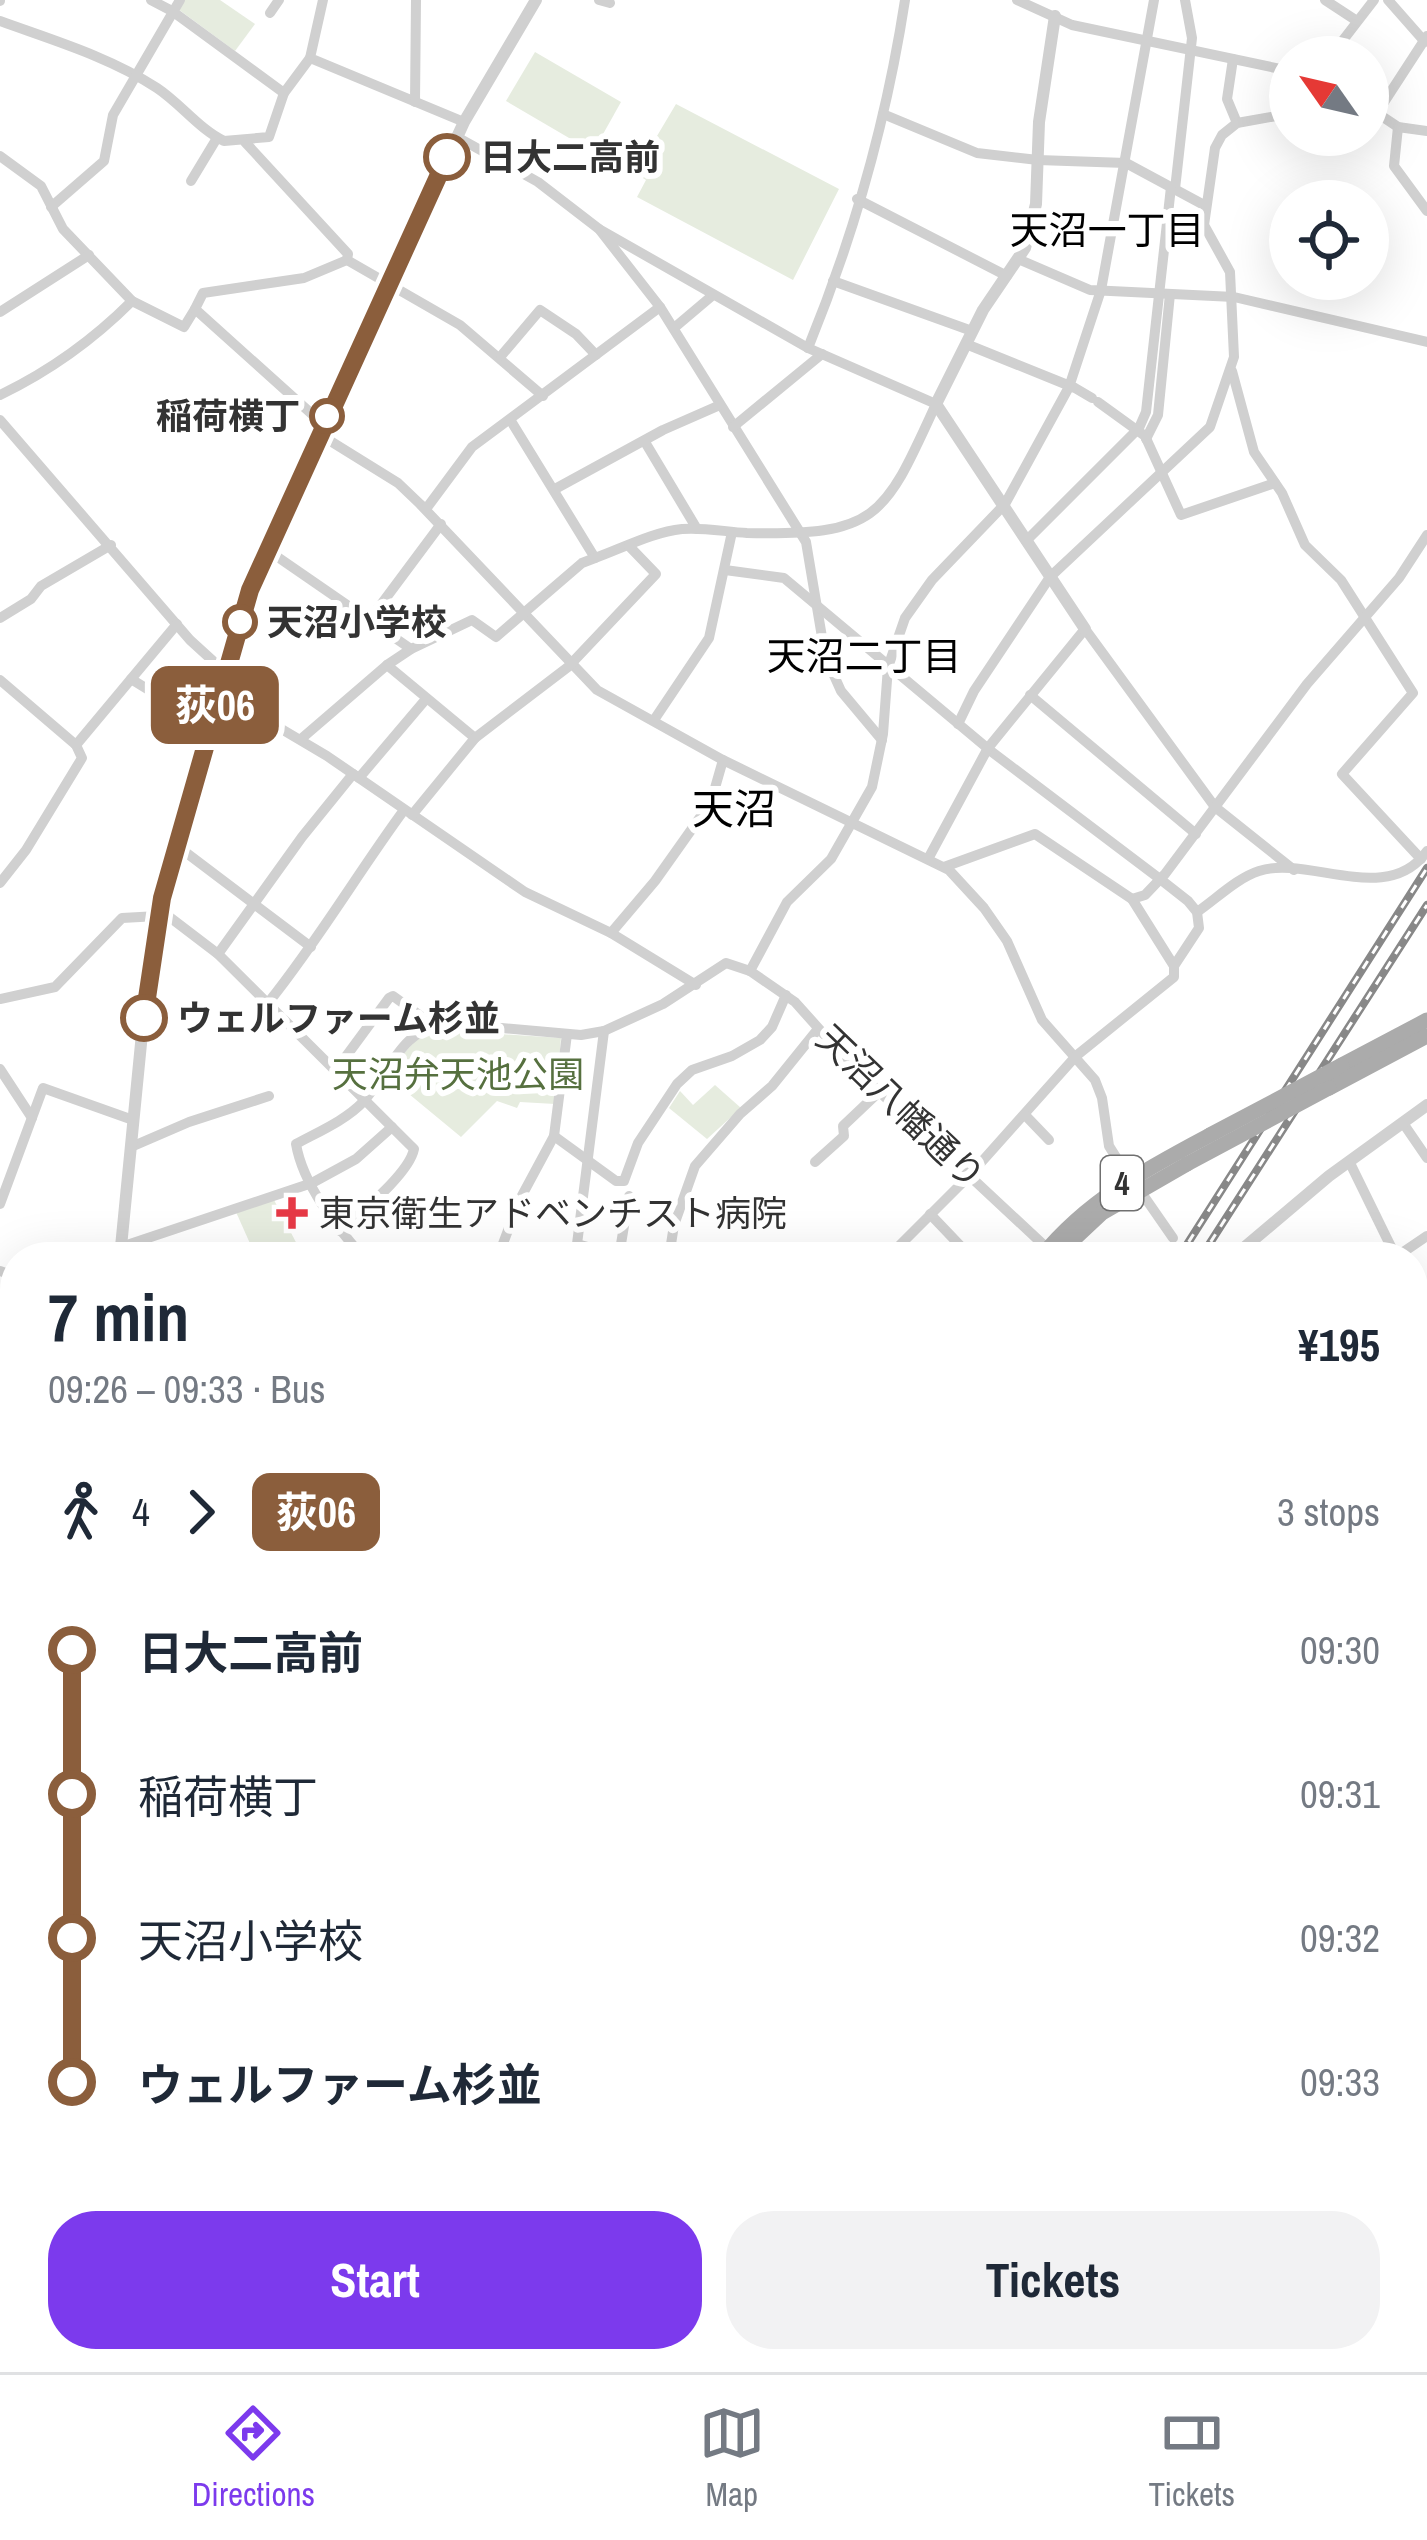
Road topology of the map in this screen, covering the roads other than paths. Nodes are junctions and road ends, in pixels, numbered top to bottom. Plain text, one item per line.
1 (151, 0) edge
2 (279, 0) edge
3 (323, 0) edge
4 (416, 0) edge
5 (536, 0) edge
6 (904, 0) edge
7 (1017, 0) edge
8 (1062, 0) edge
9 (1154, 0) edge
10 (1185, 0) edge
11 (1325, 0) edge
12 (1374, 0) edge
13 (1388, 0) edge
14 (176, 6) edge
15 (270, 13) dead end
16 (1055, 16) junction
17 (0, 21) edge
18 (1357, 21) junction
19 (1346, 36) edge
20 (1426, 40) edge
21 (1148, 41) junction
22 (1190, 50) junction
23 (310, 58) junction
24 (1233, 59) junction
25 (1269, 67) edge
26 (134, 75) junction
27 (1389, 88) edge
28 (284, 93) junction
29 (415, 102) junction
30 (883, 114) junction
31 (1269, 117) edge
32 (1389, 121) edge
33 (464, 122) junction
34 (1237, 123) junction
35 (1398, 127) junction
36 (1427, 131) edge
37 (457, 137) junction
38 (217, 138) junction
39 (244, 142) junction
40 (0, 156) edge
41 (1038, 160) junction
42 (1126, 164) junction
43 (190, 181) dead end
44 (1173, 188) junction
45 (857, 199) junction
46 (1204, 205) junction
47 (51, 207) junction
48 (1427, 210) edge
49 (1033, 220) junction
50 (599, 229) junction
51 (1055, 241) dead end
52 (89, 255) junction
53 (1018, 259) junction
54 (347, 260) junction
55 (1006, 276) junction
56 (833, 280) junction
57 (390, 283) junction
58 (1101, 290) junction
59 (1164, 294) junction
60 (713, 295) junction
61 (1234, 297) junction
62 (132, 301) junction
63 (660, 307) junction
64 (195, 309) junction
65 (0, 312) edge
66 (674, 328) junction
67 (969, 338) junction
68 (1427, 342) edge
69 (808, 347) junction
70 (822, 354) junction
71 (596, 355) junction
72 (501, 356) junction
73 (1232, 370) junction
74 (1069, 387) junction
75 (0, 395) edge
76 (543, 395) junction
77 (936, 404) junction
78 (720, 405) junction
79 (0, 420) edge
80 (511, 421) junction
81 (733, 427) junction
82 (321, 429) junction
83 (1143, 434) junction
84 (645, 442) junction
85 (1162, 473) junction
86 (1275, 483) junction
87 (555, 489) junction
88 (1005, 504) junction
89 (426, 509) junction
90 (441, 524) junction
91 (697, 529) junction
92 (731, 532) junction
93 (802, 535) junction
94 (1427, 535) edge
95 (1026, 541) junction
96 (111, 545) junction
97 (629, 546) junction
98 (266, 549) junction
99 (595, 558) junction
100 (725, 570) junction
101 (1050, 578) junction
102 (815, 605) junction
103 (524, 614) junction
104 (1367, 616) junction
105 (0, 618) edge
106 (371, 618) junction
107 (177, 624) junction
108 (1085, 629) junction
109 (411, 649) junction
110 (572, 664) junction
111 (387, 665) junction
112 (889, 667) junction
113 (224, 670) junction
114 (131, 679) junction
115 (0, 680) edge
116 (219, 692) junction
117 (1030, 695) junction
118 (426, 699) junction
119 (654, 720) junction
120 (958, 724) junction
121 (209, 727) junction
122 (475, 738) junction
123 (301, 739) junction
124 (882, 740) junction
125 (76, 745) junction
126 (988, 748) junction
127 (723, 760) junction
128 (356, 776) junction
129 (1215, 807) junction
130 (408, 813) junction
131 (853, 824) junction
132 (1196, 834) junction
133 (176, 845) junction
134 (1424, 855) edge
135 (928, 859) junction
136 (944, 867) junction
137 (1294, 870) junction
138 (1160, 879) junction
139 (0, 883) edge
140 (1132, 899) junction
141 (255, 902) junction
142 (1197, 912) junction
143 (159, 913) junction
144 (610, 933) junction
145 (311, 946) junction
146 (218, 955) junction
147 (1174, 966) junction
148 (750, 971) junction
149 (696, 985) junction
150 (786, 995) junction
151 (0, 999) edge
152 (268, 1003) junction
153 (1427, 1020) edge
154 (433, 1025) junction
155 (818, 1029) junction
156 (604, 1031) junction
157 (567, 1034) junction
158 (1427, 1036) edge
159 (1076, 1056) junction
160 (0, 1069) edge
161 (336, 1070) junction
162 (881, 1090) junction
163 (269, 1096) dead end
164 (365, 1100) junction
165 (1427, 1105) edge
166 (1025, 1114) junction
167 (32, 1118) junction
168 (133, 1120) junction
169 (1403, 1123) junction
170 (392, 1127) junction
171 (554, 1136) junction
172 (1049, 1140) dead end
173 (131, 1147) junction
174 (1427, 1158) edge
175 (1349, 1161) junction
176 (589, 1162) junction
177 (815, 1162) dead end
178 (970, 1176) junction
179 (312, 1183) junction
180 (1134, 1183) junction
181 (629, 1196) dead end
182 (0, 1204) edge
183 (930, 1214) junction
184 (340, 1231) junction
185 (1173, 1238) dead end
186 (122, 1242) edge
187 (149, 1242) edge
188 (350, 1242) edge
189 (504, 1242) edge
190 (577, 1242) edge
191 (623, 1242) edge
192 (671, 1242) edge
193 (903, 1242) edge
194 (957, 1242) edge
195 (1038, 1242) edge
196 (1062, 1242) edge
197 (1251, 1242) edge
198 (1389, 1242) edge

1 - 14 street
2 - 15 street
3 - 23 street
4 - 29 street
5 - 33 street
6 - 30 street
7 - 16 street
8 - 16 street
9 - 21 street
10 - 22 street
11 - 18 street
12 - 18 street
13 - 20 street
14 - 26 street
14 - 28 street
16 - 21 street
16 - 41 street
17 - 26 street
18 - 19 street
20 - 27 street
21 - 22 street
21 - 42 street
22 - 24 street
22 - 44 street
23 - 28 street
23 - 29 street
24 - 25 street
24 - 34 street
26 - 38 street
26 - 47 street
28 - 39 street
29 - 33 street
30 - 41 street
30 - 45 street
31 - 34 street
32 - 35 street
33 - 37 street
34 - 46 street
35 - 36 street
35 - 48 street
37 - 50 street
37 - 57 street
38 - 39 street
38 - 43 street
39 - 54 street
40 - 47 street
41 - 42 street
41 - 49 street
42 - 44 street
42 - 58 street
44 - 46 street
44 - 59 street
45 - 55 street
45 - 56 street
46 - 61 street
47 - 52 street
49 - 51 street
49 - 53 street
50 - 60 street
50 - 63 street
52 - 62 street
52 - 65 street
53 - 55 street
53 - 58 street
54 - 57 street
54 - 64 street
55 - 67 street
56 - 67 street
56 - 69 street
57 - 72 street
57 - 82 street
58 - 59 street
58 - 74 street
59 - 61 street
59 - 83 street
60 - 66 street
60 - 69 street
61 - 68 street
61 - 73 street
62 - 64 street
62 - 75 street
63 - 66 street
63 - 71 street
64 - 82 street
66 - 78 street
67 - 74 street
67 - 77 street
69 - 70 street
70 - 77 street
70 - 81 street
71 - 72 street
71 - 76 street
72 - 76 street
73 - 85 street
73 - 86 street
74 - 83 street
74 - 88 street
76 - 80 street
77 - 88 street
77 - 93 street
78 - 81 street
78 - 84 street
79 - 96 street
80 - 87 street
80 - 89 street
81 - 93 street
82 - 89 street
82 - 98 street
83 - 85 street
83 - 95 street
84 - 87 street
84 - 91 street
85 - 86 street
85 - 101 street
86 - 104 street
87 - 99 street
88 - 95 street
88 - 112 street
89 - 90 street
90 - 103 street
90 - 106 street
91 - 92 street
91 - 97 street
92 - 93 street
92 - 100 street
93 - 102 street
94 - 104 street
95 - 101 street
96 - 105 street
96 - 107 street
97 - 99 street
97 - 110 street
98 - 106 street
98 - 113 street
99 - 103 street
100 - 102 street
100 - 119 street
101 - 108 street
101 - 120 street
102 - 112 street
102 - 124 street
103 - 109 street
103 - 110 street
104 - 129 street
104 - 134 street
106 - 109 street
107 - 113 street
107 - 114 street
108 - 117 street
108 - 129 street
109 - 111 street
110 - 119 street
110 - 122 street
111 - 118 street
111 - 123 street
112 - 120 street
112 - 124 street
113 - 116 street
114 - 121 street
114 - 125 street
115 - 125 street
116 - 121 street
116 - 123 street
117 - 126 street
117 - 132 street
118 - 122 street
118 - 128 street
119 - 127 street
120 - 126 street
121 - 133 street
122 - 130 street
123 - 128 street
124 - 131 street
125 - 139 street
126 - 135 street
126 - 138 street
127 - 131 street
127 - 144 street
128 - 130 street
128 - 141 street
129 - 132 street
129 - 137 street
130 - 144 street
130 - 145 street
131 - 135 street
131 - 148 street
132 - 138 street
133 - 141 street
133 - 143 street
134 - 137 street
135 - 136 street
136 - 140 street
136 - 159 street
137 - 142 street
138 - 140 street
138 - 142 street
140 - 147 street
141 - 145 street
141 - 146 street
142 - 147 street
143 - 146 street
143 - 151 street
143 - 168 street
144 - 149 street
145 - 152 street
146 - 152 street
147 - 159 street
148 - 149 street
148 - 150 street, 天沼八幡通り
149 - 156 street
150 - 155 street, 天沼八幡通り
150 - 176 street
152 - 161 street
153 - 180 main road, 4, bridge
154 - 157 street
154 - 161 street
154 - 164 street
155 - 162 street, 天沼八幡通り
155 - 192 street
156 - 157 street
156 - 176 street
157 - 171 street
158 - 180 main road, 4, bridge
159 - 166 street
159 - 180 street
160 - 167 street
161 - 164 street
162 - 177 street
162 - 178 street, 天沼八幡通り
163 - 173 street
164 - 170 street
164 - 179 street
165 - 169 street
166 - 172 street
166 - 178 street
167 - 168 street
167 - 182 street
168 - 173 street
169 - 174 street
169 - 175 street
170 - 179 street
170 - 184 street
171 - 176 street
171 - 189 street
173 - 186 street
175 - 197 street
175 - 198 street
176 - 190 street
178 - 183 street
178 - 195 street, 天沼八幡通り
179 - 184 street
179 - 187 street
180 - 185 street
180 - 196 main road, 4
181 - 191 street
183 - 193 street
183 - 194 street
184 - 188 street

